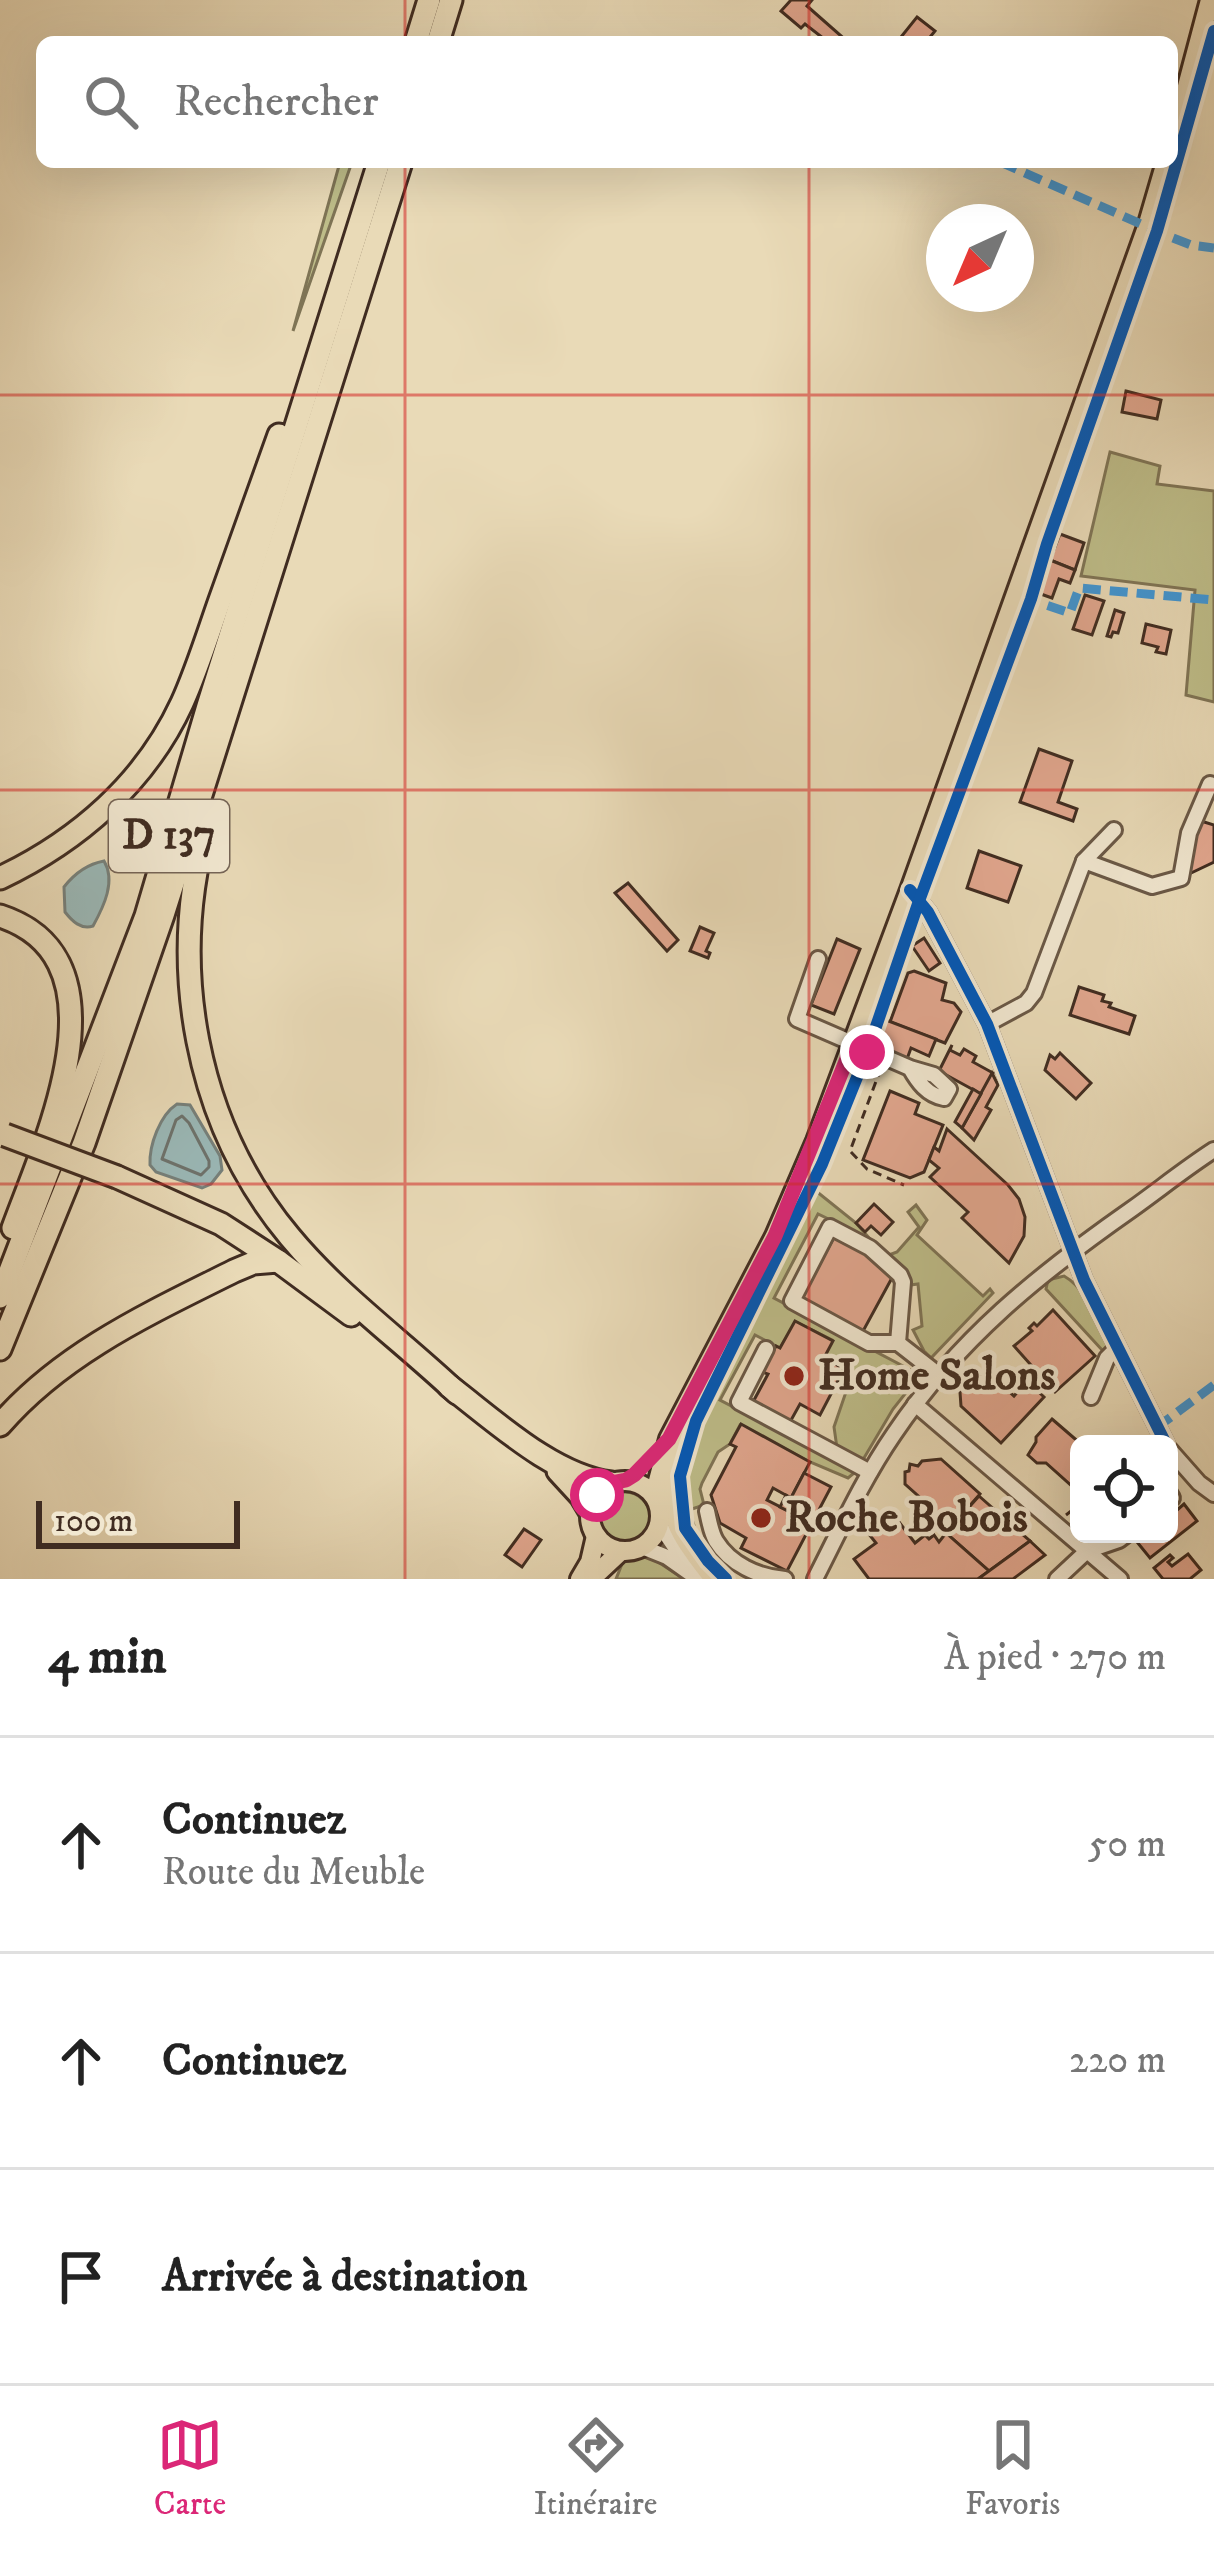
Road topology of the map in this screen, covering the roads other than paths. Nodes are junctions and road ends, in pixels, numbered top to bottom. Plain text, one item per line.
1 (429, 0) edge
2 (451, 0) edge
3 (1210, 0) edge
4 (418, 36) edge
5 (440, 36) edge
6 (1178, 120) edge
7 (377, 168) edge
8 (399, 168) edge
9 (1164, 168) edge
10 (315, 367) junction
11 (224, 730) junction
12 (1210, 784) dead end
13 (1114, 830) dead end
14 (1084, 861) junction
15 (0, 878) edge
16 (910, 890) junction
17 (0, 916) edge
18 (818, 959) dead end
19 (987, 1024) junction
20 (853, 1044) junction
21 (910, 1068) dead end
22 (2, 1134) edge
23 (1214, 1150) edge
24 (1072, 1251) junction
25 (278, 1261) junction
26 (0, 1263) edge
27 (0, 1297) edge
28 (898, 1343) junction
29 (1117, 1348) junction
30 (0, 1349) edge
31 (766, 1349) dead end
32 (939, 1375) junction
33 (457, 1393) junction
34 (1091, 1397) dead end
35 (915, 1404) junction
36 (0, 1425) edge
37 (672, 1434) junction
38 (1161, 1435) edge
39 (1178, 1456) edge
40 (545, 1457) junction
41 (870, 1472) junction
42 (1206, 1481) edge
43 (618, 1482) junction
44 (1214, 1495) edge
45 (654, 1496) junction
46 (590, 1511) junction
47 (706, 1511) dead end
48 (659, 1524) junction
49 (596, 1536) junction
50 (1110, 1543) edge
51 (642, 1547) junction
52 (621, 1551) junction
53 (1087, 1551) junction
54 (818, 1574) edge
55 (580, 1579) edge
56 (591, 1579) edge
57 (698, 1579) edge
58 (712, 1579) edge
59 (786, 1579) edge
60 (1057, 1579) edge
61 (1120, 1579) edge

1 - 4 highway
2 - 5 highway
3 - 6 main road
7 - 10 highway, D 137
8 - 11 highway, D 137
9 - 16 main road
10 - 15 highway
10 - 27 highway, D 137
11 - 30 highway, D 137
11 - 33 highway
12 - 14 street
13 - 14 street
14 - 19 street
16 - 19 street
16 - 20 main road
17 - 26 highway
18 - 20 street
19 - 24 street
20 - 21 street
20 - 37 main road
22 - 25 highway, bridge
23 - 24 street
24 - 29 street
24 - 32 street
25 - 33 highway
25 - 36 highway
28 - 28 street
28 - 32 street
29 - 34 street
29 - 38 street
31 - 41 street
32 - 35 street
33 - 40 highway
35 - 41 street
35 - 53 street
37 - 43 main road
37 - 45 main road
37 - 58 main road
39 - 42 street
40 - 43 highway
40 - 46 highway
41 - 54 street
42 - 44 street
43 - 45 main road
43 - 46 main road
45 - 48 main road
46 - 49 main road
47 - 59 street
48 - 51 main road
48 - 58 street
49 - 52 main road
49 - 55 main road
50 - 53 street
51 - 52 main road
51 - 57 street
52 - 56 main road
53 - 60 street
53 - 61 street
54 - 59 street

